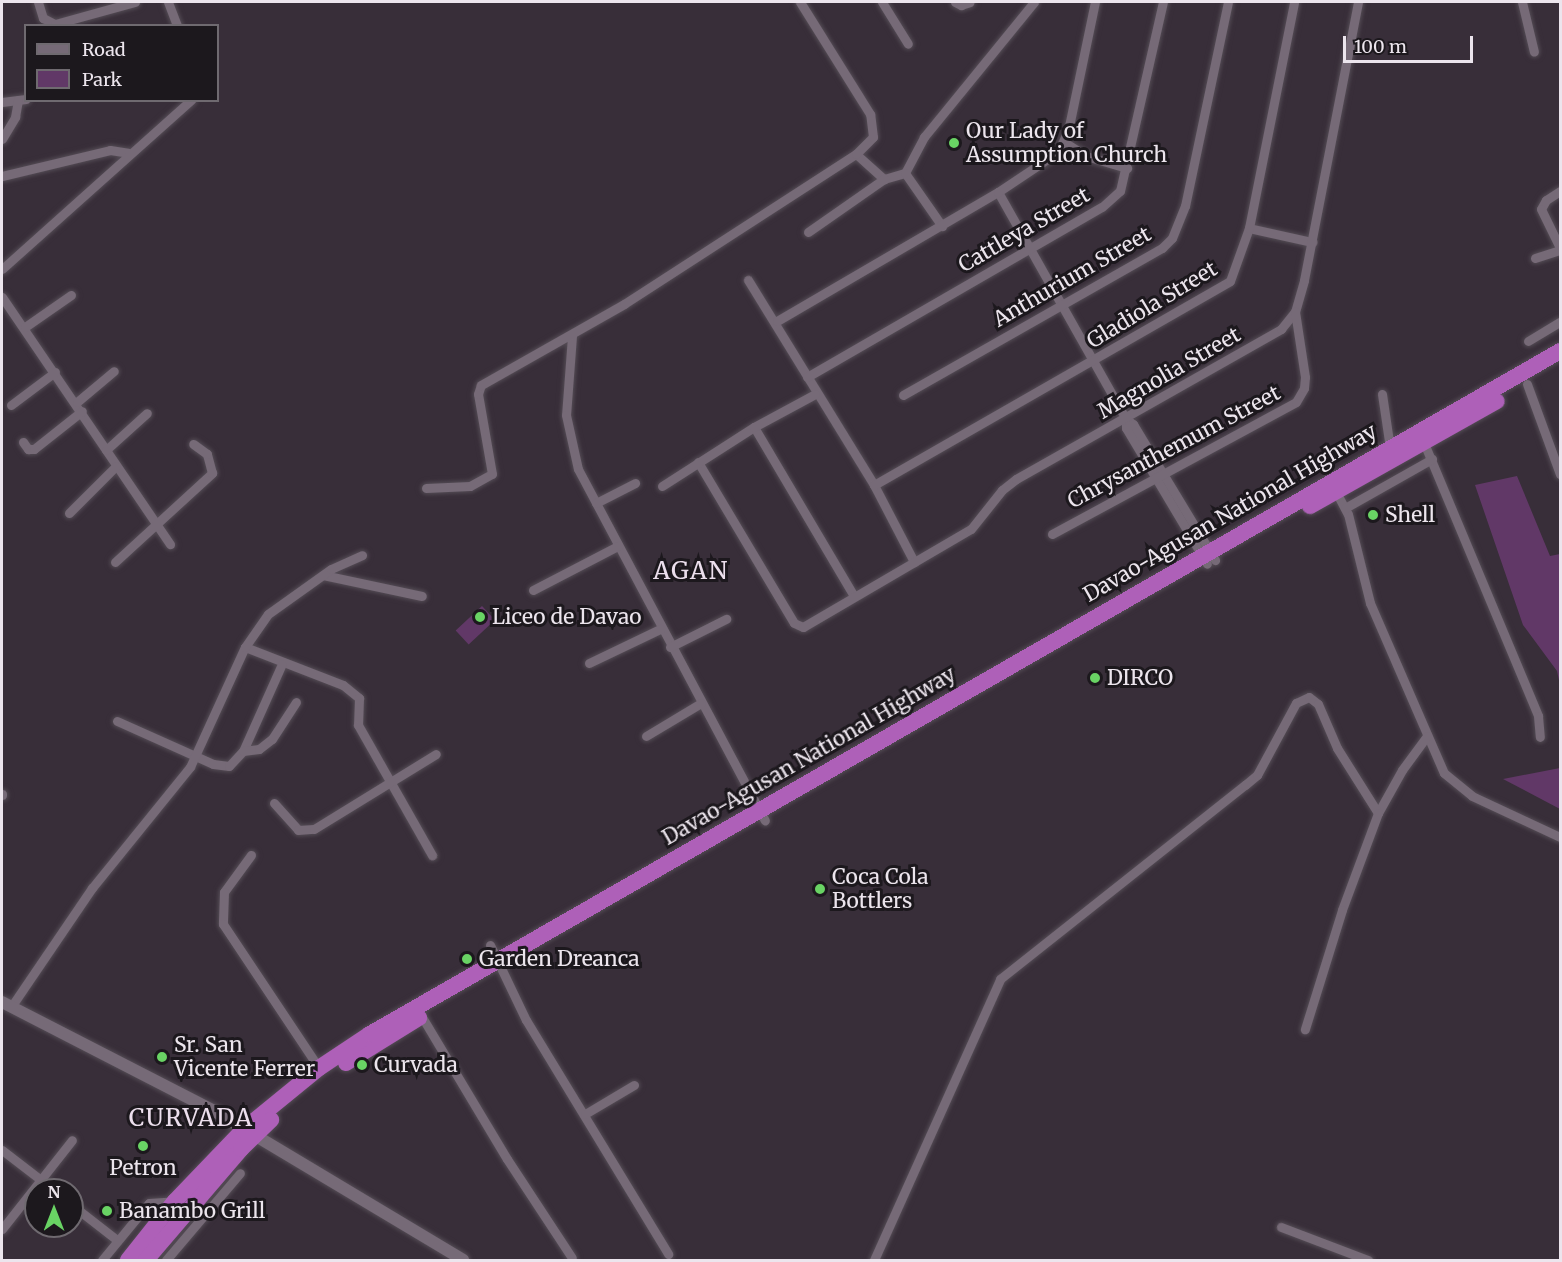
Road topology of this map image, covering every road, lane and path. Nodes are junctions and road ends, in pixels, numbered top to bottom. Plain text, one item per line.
1 (38, 2) edge
2 (135, 2) edge
3 (168, 2) edge
4 (800, 2) edge
5 (882, 2) edge
6 (955, 2) edge
7 (970, 2) edge
8 (1034, 2) edge
9 (1095, 2) edge
10 (1163, 2) edge
11 (1228, 2) edge
12 (1294, 2) edge
13 (1358, 2) edge
14 (1522, 2) edge
15 (176, 24) edge
16 (908, 44) dead end
17 (1534, 52) dead end
18 (22, 100) edge
19 (2, 102) edge
20 (189, 102) edge
21 (2, 140) edge
22 (1064, 142) junction
23 (110, 150) junction
24 (128, 153) junction
25 (856, 154) junction
26 (114, 165) junction
27 (1127, 168) junction
28 (905, 172) junction
29 (2, 176) edge
30 (884, 179) junction
31 (1560, 191) edge
32 (998, 192) junction
33 (942, 226) junction
34 (1249, 228) junction
35 (808, 232) dead end
36 (1312, 242) junction
37 (1028, 249) junction
38 (1560, 249) edge
39 (1535, 258) dead end
40 (2, 269) edge
41 (748, 280) dead end
42 (71, 295) dead end
43 (2, 297) edge
44 (1062, 304) junction
45 (1295, 312) junction
46 (777, 321) junction
47 (1560, 322) edge
48 (25, 327) junction
49 (572, 336) junction
50 (1528, 341) dead end
51 (1560, 351) edge
52 (1094, 361) junction
53 (1560, 364) edge
54 (114, 371) dead end
55 (55, 372) junction
56 (807, 377) junction
57 (1527, 384) junction
58 (815, 394) junction
59 (1382, 394) dead end
60 (903, 395) dead end
61 (76, 402) junction
62 (10, 405) dead end
63 (82, 411) junction
64 (147, 413) dead end
65 (1126, 419) junction
66 (754, 427) junction
67 (23, 442) dead end
68 (1424, 443) junction
69 (193, 444) dead end
70 (1390, 448) junction
71 (106, 450) junction
72 (1432, 459) junction
73 (698, 462) junction
74 (116, 466) junction
75 (1159, 474) junction
76 (1560, 474) edge
77 (635, 483) dead end
78 (874, 485) junction
79 (662, 486) dead end
80 (1333, 487) junction
81 (426, 488) dead end
82 (596, 503) junction
83 (1345, 508) junction
84 (69, 513) dead end
85 (157, 525) junction
86 (1052, 534) dead end
87 (170, 544) dead end
88 (618, 546) junction
89 (362, 555) dead end
90 (1208, 558) junction
91 (115, 562) dead end
92 (914, 562) junction
93 (322, 575) junction
94 (533, 590) dead end
95 (422, 596) dead end
96 (854, 596) junction
97 (726, 619) dead end
98 (660, 629) junction
99 (245, 647) junction
100 (670, 647) junction
101 (589, 663) dead end
102 (282, 664) junction
103 (296, 702) dead end
104 (701, 703) junction
105 (117, 721) dead end
106 (646, 736) dead end
107 (1426, 736) junction
108 (1540, 737) dead end
109 (243, 751) junction
110 (436, 754) dead end
111 (194, 755) junction
112 (387, 782) junction
113 (274, 803) dead end
114 (1378, 813) junction
115 (762, 815) junction
116 (1560, 837) edge
117 (251, 855) dead end
118 (432, 855) dead end
119 (490, 945) dead end
120 (498, 966) junction
121 (6, 1004) edge
122 (422, 1017) junction
123 (1305, 1029) dead end
124 (318, 1068) junction
125 (634, 1084) dead end
126 (585, 1114) junction
127 (248, 1133) junction
128 (72, 1140) dead end
129 (2, 1150) edge
130 (240, 1173) dead end
131 (39, 1178) edge
132 (44, 1178) edge
133 (175, 1201) junction
134 (24, 1202) edge
135 (84, 1214) edge
136 (1281, 1227) dead end
137 (2, 1229) edge
138 (117, 1240) junction
139 (668, 1254) dead end
140 (572, 1258) dead end
141 (102, 1260) edge
142 (128, 1260) edge
143 (146, 1260) edge
144 (166, 1260) edge
145 (464, 1260) edge
146 (874, 1260) edge
147 (1368, 1260) edge

1 - 2 street
3 - 15 street
4 - 25 street
5 - 16 street
6 - 7 street
8 - 28 street
9 - 22 street
10 - 27 street, Cattleya Street
11 - 44 street, Anthurium Street
12 - 34 street, Gladiola Street
13 - 36 street
14 - 17 street
18 - 19 street
18 - 21 street
20 - 24 street
22 - 27 street
22 - 32 street
23 - 24 street
23 - 26 street
23 - 29 street
24 - 26 street
25 - 30 street
25 - 49 street
26 - 40 street
27 - 37 street, Cattleya Street
28 - 30 street
28 - 33 street
30 - 35 street
31 - 38 street
32 - 33 street
32 - 37 street
33 - 46 street
34 - 36 street
34 - 52 street, Gladiola Street
36 - 45 street
37 - 44 street
37 - 56 street, Cattleya Street
38 - 39 street
41 - 46 street
42 - 48 street
43 - 48 street
44 - 52 street
44 - 60 street, Anthurium Street
45 - 65 street, Magnolia Street
45 - 75 street, Chrysanthemum Street
46 - 56 street
47 - 50 street
48 - 55 street
49 - 81 street
49 - 82 street
51 - 70 highway, Davao-Agusan National Highway
52 - 65 street
52 - 78 street, Gladiola Street
53 - 57 highway, Davao-Agusan National Highway
54 - 61 street
55 - 61 street
55 - 62 street
56 - 58 street
57 - 68 highway, Davao-Agusan National Highway
57 - 76 street
58 - 66 street
58 - 78 street
59 - 70 street
61 - 63 street
63 - 67 street
63 - 71 street
64 - 71 street
65 - 75 street
65 - 92 street, Magnolia Street
66 - 73 street
66 - 96 street
68 - 72 street
68 - 80 highway, Davao-Agusan National Highway
69 - 85 street
70 - 80 highway, Davao-Agusan National Highway
71 - 74 street
72 - 83 street
72 - 108 street
73 - 79 street
73 - 96 street, Magnolia Street
74 - 84 street
74 - 85 street
75 - 86 street, Chrysanthemum Street
75 - 90 street
77 - 82 street
78 - 92 street
80 - 83 street
80 - 90 highway, Davao-Agusan National Highway
82 - 88 street
83 - 107 street
85 - 87 street
85 - 91 street
88 - 94 street
88 - 98 street
89 - 93 street
90 - 115 highway, Davao-Agusan National Highway
92 - 96 street, Magnolia Street
93 - 95 street
93 - 99 street
97 - 100 street
98 - 100 street
98 - 101 street
99 - 102 street
99 - 111 street
100 - 104 street
102 - 109 street
102 - 112 street
103 - 109 street
104 - 106 street
104 - 115 street
105 - 111 street
107 - 114 street
107 - 116 street
109 - 111 street
110 - 112 street
111 - 121 street
112 - 113 street
112 - 118 street
114 - 123 street
114 - 146 street
115 - 120 highway, Davao-Agusan National Highway
117 - 124 street
119 - 120 street
120 - 122 highway, Davao-Agusan National Highway
120 - 124 highway, Davao-Agusan National Highway
120 - 126 street
121 - 127 main road
122 - 127 highway, Davao-Agusan National Highway
122 - 140 street
124 - 127 highway, Davao-Agusan National Highway
125 - 126 street
126 - 139 street
127 - 133 highway, Davao-Agusan National Highway
127 - 143 highway, Davao-Agusan National Highway
127 - 145 main road
128 - 132 street
129 - 131 street
130 - 144 street
133 - 138 street
133 - 142 highway, Davao-Agusan National Highway
134 - 137 street
135 - 138 street
136 - 147 street
138 - 141 street

